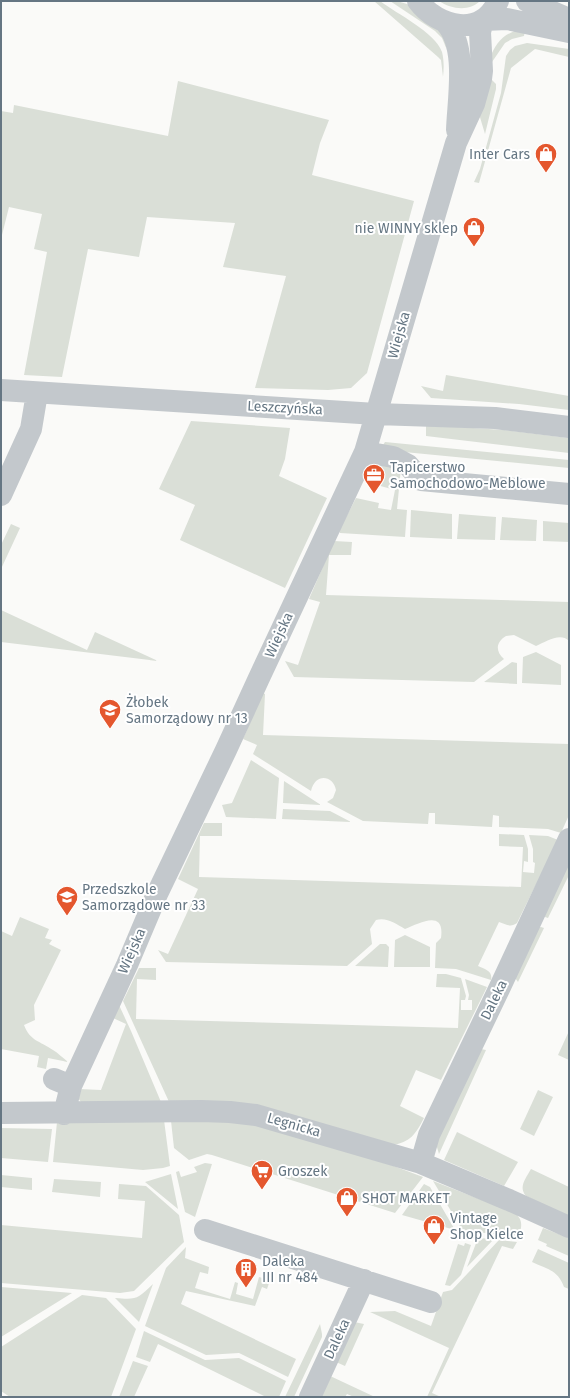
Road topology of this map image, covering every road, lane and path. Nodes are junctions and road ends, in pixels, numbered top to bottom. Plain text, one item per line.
1 (418, 1) edge
2 (498, 1) edge
3 (527, 1) edge
4 (569, 19) edge
5 (482, 20) junction
6 (446, 23) junction
7 (569, 32) edge
8 (456, 143) junction
9 (1, 390) edge
10 (37, 393) junction
11 (376, 414) junction
12 (569, 427) edge
13 (365, 452) junction
14 (1, 494) edge
15 (569, 494) edge
16 (569, 839) edge
17 (1, 1113) edge
18 (64, 1114) junction
19 (421, 1163) junction
20 (569, 1227) edge
21 (205, 1230) dead end
22 (364, 1280) junction
23 (431, 1302) dead end
24 (310, 1397) edge

1 - 6 street
2 - 5 street
3 - 4 street
5 - 6 street
5 - 7 street
5 - 8 street, Wiejska
6 - 8 street, Wiejska
8 - 11 street, Wiejska
9 - 10 street, Leszczyńska
10 - 11 street, Leszczyńska
10 - 14 street
11 - 12 street, Leszczyńska
11 - 13 street, Wiejska
13 - 15 street
13 - 18 street, Wiejska
16 - 19 street, Daleka
17 - 18 street, Legnicka
18 - 19 street, Legnicka
19 - 20 street, Legnicka
21 - 22 street
22 - 23 street
22 - 24 street, Daleka

